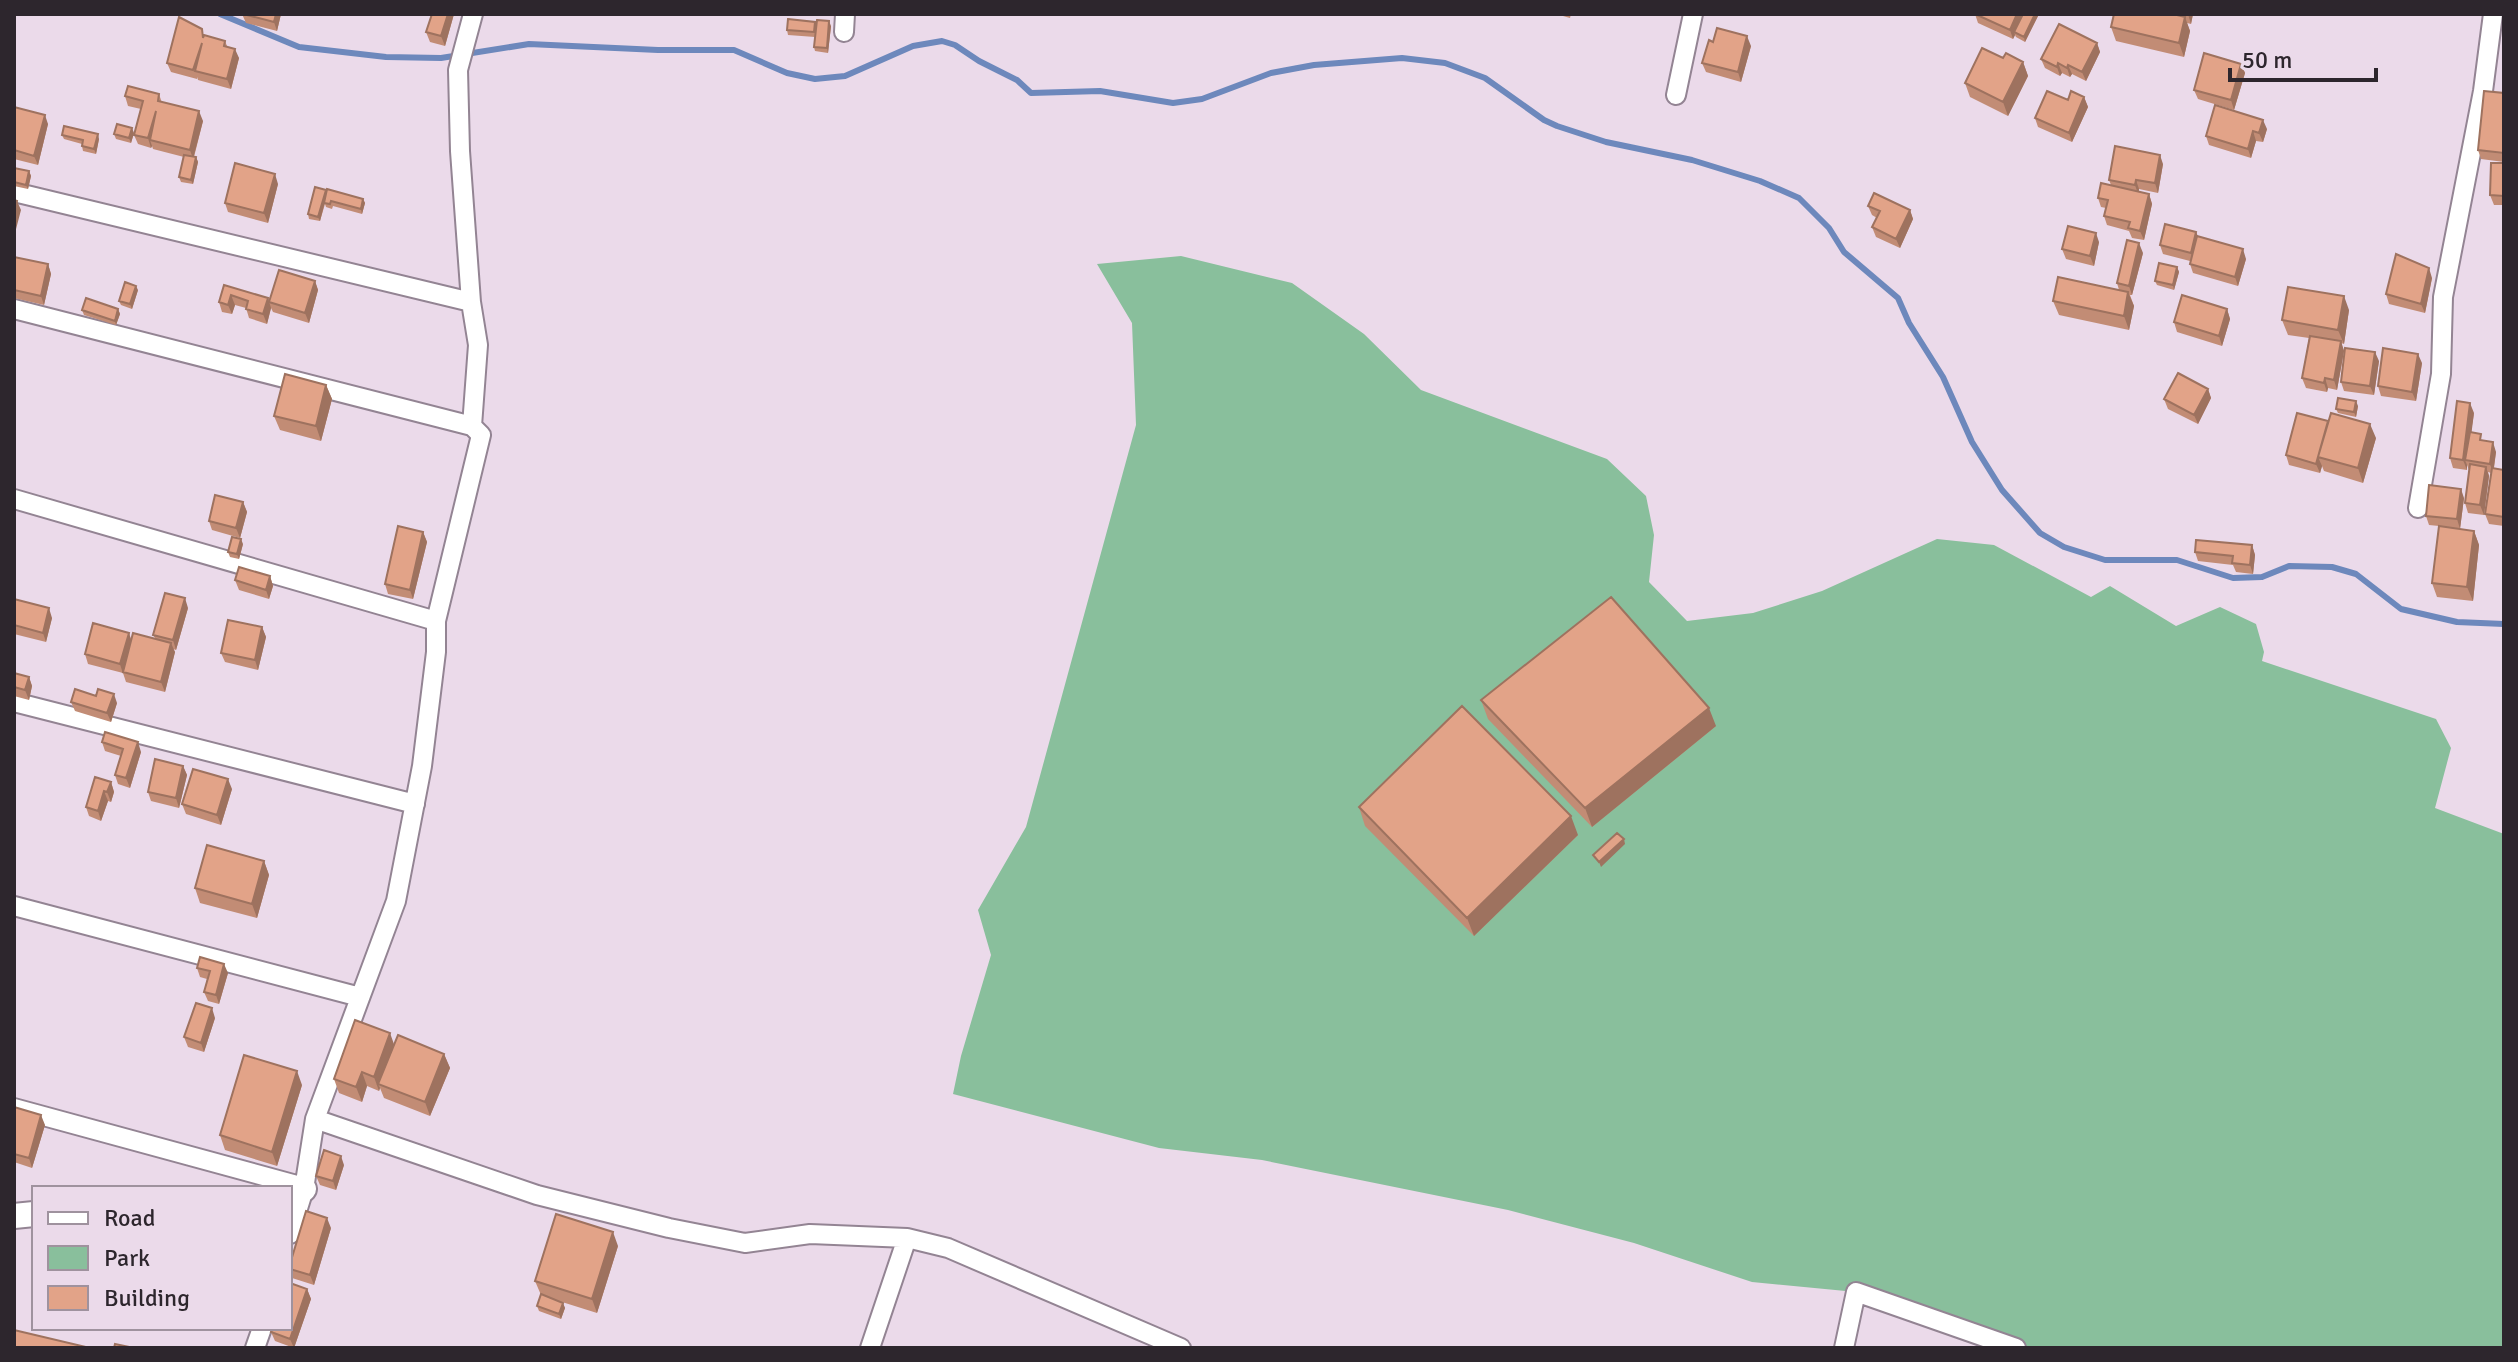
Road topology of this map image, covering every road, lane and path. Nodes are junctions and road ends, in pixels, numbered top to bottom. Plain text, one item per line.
1 (473, 14) edge
2 (1693, 14) edge
3 (2493, 14) edge
4 (1676, 95) dead end
5 (14, 192) edge
6 (471, 302) junction
7 (14, 309) edge
8 (472, 426) junction
9 (14, 499) edge
10 (2418, 508) dead end
11 (436, 621) junction
12 (14, 702) edge
13 (415, 804) junction
14 (14, 906) edge
15 (360, 997) junction
16 (14, 1108) edge
17 (315, 1119) junction
18 (288, 1186) edge
19 (299, 1189) edge
20 (292, 1224) edge
21 (907, 1238) junction
22 (870, 1348) edge
23 (1181, 1348) edge
24 (1844, 1348) edge
25 (2016, 1348) edge

1 - 6 street
2 - 4 street
3 - 10 street
5 - 6 street
6 - 8 street
7 - 8 street
8 - 11 street
9 - 11 street
11 - 13 street
12 - 13 street
13 - 15 street
14 - 15 street
15 - 17 street
16 - 18 street
17 - 19 street
17 - 21 street
19 - 20 street
21 - 22 street
21 - 23 street
24 - 25 street

